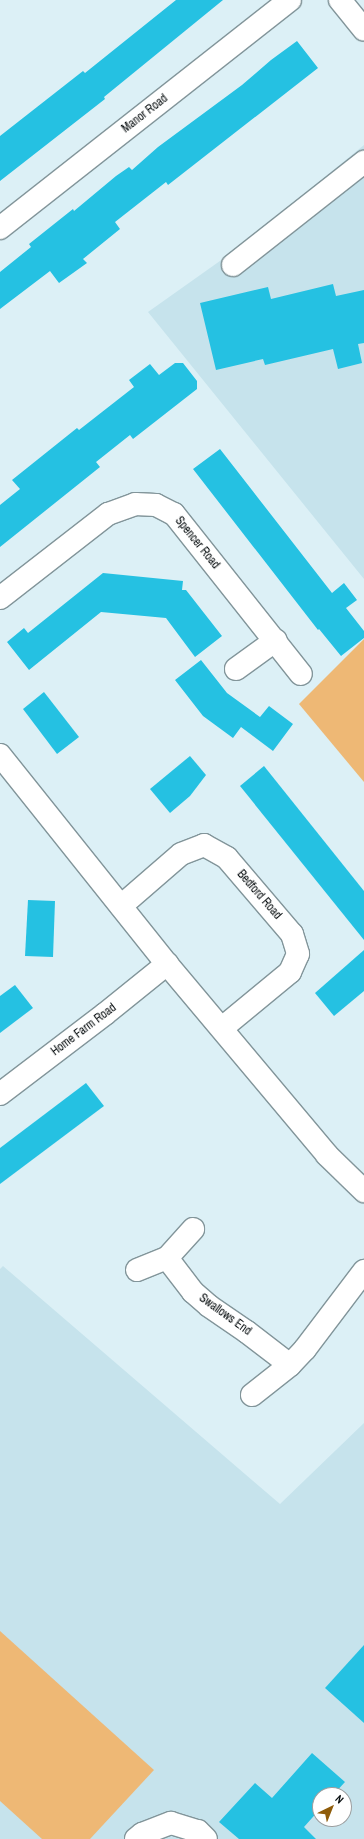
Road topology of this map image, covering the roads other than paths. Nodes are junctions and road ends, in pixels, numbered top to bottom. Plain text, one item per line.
1 (290, 0) edge
2 (340, 0) edge
3 (364, 30) edge
4 (364, 162) edge
5 (0, 228) edge
6 (233, 265) dead end
7 (0, 598) edge
8 (276, 640) junction
9 (236, 669) dead end
10 (302, 674) dead end
11 (0, 755) edge
12 (121, 906) junction
13 (167, 964) junction
14 (222, 1028) junction
15 (0, 1094) edge
16 (364, 1191) edge
17 (193, 1229) dead end
18 (167, 1258) junction
19 (137, 1270) dead end
20 (364, 1271) edge
21 (290, 1365) junction
22 (252, 1395) dead end
23 (136, 1839) edge
24 (206, 1839) edge

1 - 5 street, Manor Road
2 - 3 street
4 - 6 street
7 - 8 street, Spencer Road
8 - 9 street
8 - 10 street, Spencer Road
11 - 12 street
12 - 13 street
12 - 14 street, Bedford Road
13 - 14 street
13 - 15 street, Home Farm Road
14 - 16 street
17 - 18 street
18 - 19 street
18 - 21 street, Swallows End
20 - 21 street
21 - 22 street
23 - 24 street

